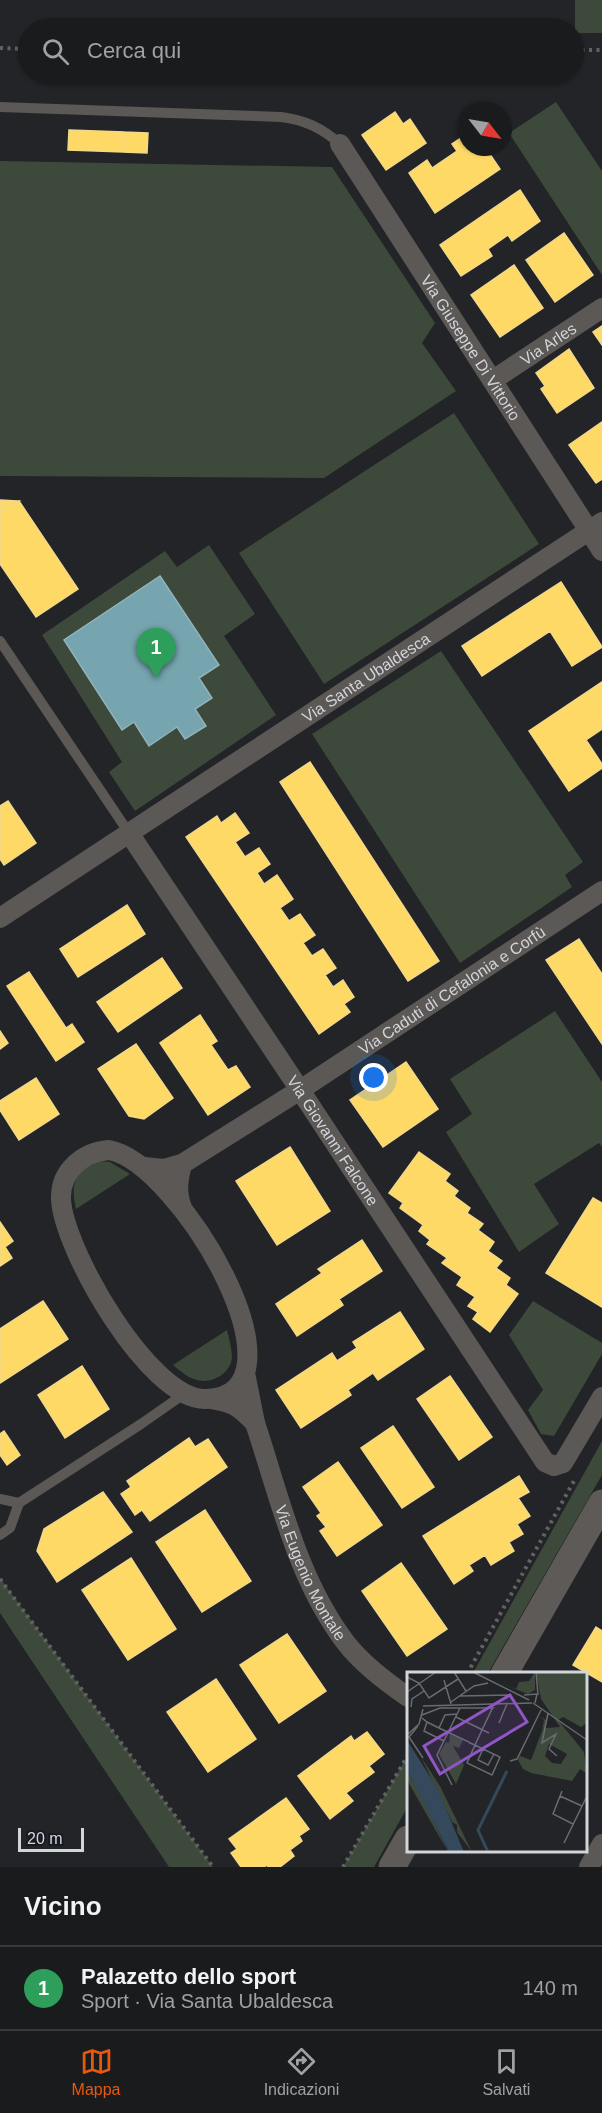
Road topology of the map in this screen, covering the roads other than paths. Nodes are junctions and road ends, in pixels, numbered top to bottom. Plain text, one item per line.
1 (0, 106) edge
2 (340, 144) joint
3 (602, 308) edge
4 (493, 380) junction
5 (595, 526) edge
6 (602, 551) edge
7 (0, 641) edge
8 (129, 833) junction
9 (602, 891) edge
10 (0, 918) edge
11 (300, 1090) junction
12 (182, 1164) junction
13 (144, 1167) junction
14 (182, 1208) junction
15 (245, 1373) junction
16 (184, 1394) junction
17 (602, 1397) edge
18 (208, 1399) junction
19 (255, 1423) junction
20 (0, 1499) edge
21 (19, 1503) junction
22 (602, 1503) edge
23 (0, 1535) edge
24 (505, 1672) edge
25 (407, 1696) edge
26 (407, 1841) edge
27 (602, 1844) edge
28 (392, 1867) edge
29 (589, 1867) edge

1 - 2 lane
2 - 4 street, Via Giuseppe Di Vittorio
3 - 4 street, Via Arles
4 - 5 street, Via Giuseppe Di Vittorio
5 - 6 street, Via Giuseppe Di Vittorio
5 - 8 street, Via Santa Ubaldesca
7 - 8 lane
8 - 10 street, Via Santa Ubaldesca
8 - 11 street, Via Giovanni Falcone
9 - 11 street, Via Caduti di Cefalonia e Corfù
11 - 12 street
11 - 17 street, Via Giovanni Falcone
12 - 13 street
12 - 14 street
13 - 14 street, Via Eugenio Montale
13 - 16 street, Via Eugenio Montale
14 - 15 street, Via Eugenio Montale
15 - 18 street
15 - 19 street, Via Eugenio Montale
16 - 18 street, Via Eugenio Montale
16 - 21 lane
18 - 19 street, Via Eugenio Montale
19 - 25 street, Via Eugenio Montale
20 - 21 lane
21 - 23 lane
22 - 24 main road
26 - 28 main road
27 - 29 street

